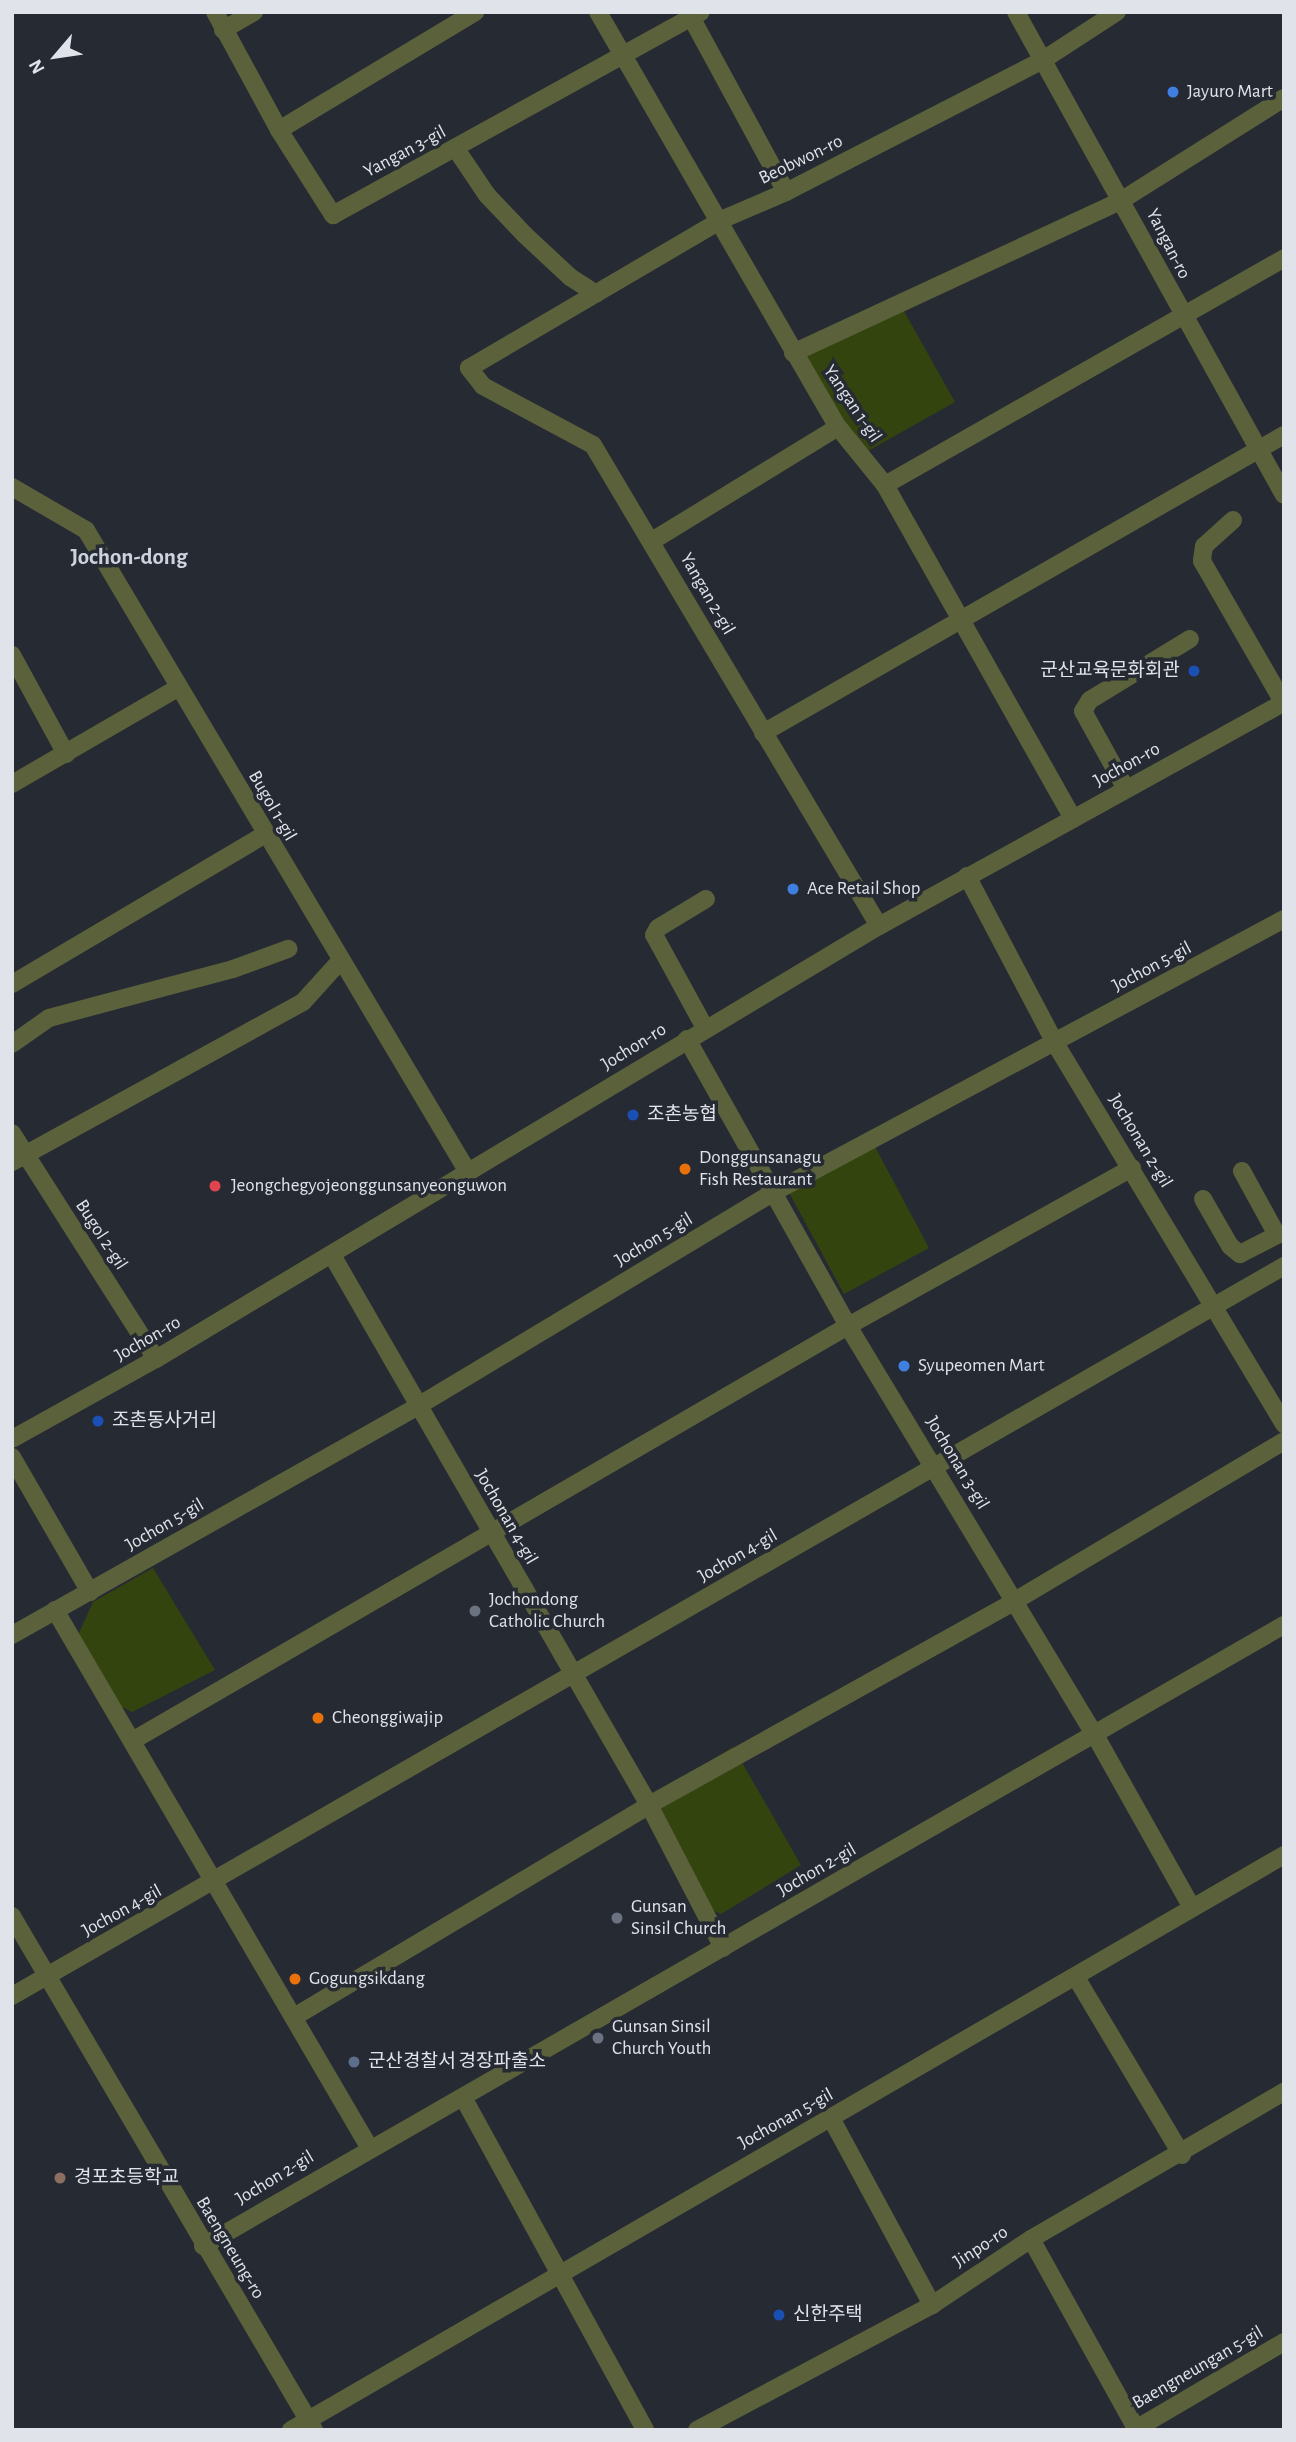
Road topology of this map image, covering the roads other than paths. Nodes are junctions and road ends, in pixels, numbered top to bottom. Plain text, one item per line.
1 (215, 12) edge
2 (254, 12) edge
3 (475, 12) edge
4 (598, 12) edge
5 (1016, 12) edge
6 (1117, 12) edge
7 (696, 15) edge
8 (223, 30) junction
9 (625, 57) junction
10 (1043, 60) junction
11 (1284, 98) edge
12 (279, 130) junction
13 (456, 149) junction
14 (786, 192) junction
15 (1122, 200) junction
16 (721, 220) junction
17 (1284, 258) edge
18 (596, 294) junction
19 (1182, 317) junction
20 (505, 349) joint
21 (793, 353) junction
22 (838, 427) junction
23 (1284, 435) edge
24 (1258, 450) junction
25 (885, 485) junction
26 (12, 487) edge
27 (1284, 495) edge
28 (1233, 520) dead end
29 (652, 541) junction
30 (958, 623) junction
31 (1190, 639) dead end
32 (12, 655) edge
33 (179, 687) junction
34 (1284, 702) edge
35 (764, 733) junction
36 (66, 754) junction
37 (12, 784) edge
38 (1126, 789) junction
39 (1073, 819) junction
40 (264, 835) junction
41 (967, 876) junction
42 (706, 899) dead end
43 (1284, 919) edge
44 (879, 926) junction
45 (288, 949) dead end
46 (341, 961) junction
47 (12, 984) edge
48 (705, 1028) junction
49 (687, 1039) junction
50 (1055, 1043) junction
51 (12, 1044) edge
52 (12, 1133) edge
53 (18, 1158) edge
54 (1132, 1168) junction
55 (1242, 1171) dead end
56 (469, 1174) junction
57 (774, 1192) junction
58 (1203, 1199) dead end
59 (1282, 1237) edge
60 (332, 1255) junction
61 (1284, 1266) edge
62 (1216, 1305) junction
63 (848, 1326) junction
64 (156, 1359) junction
65 (418, 1406) junction
66 (1284, 1424) edge
67 (12, 1439) edge
68 (1284, 1441) edge
69 (12, 1457) edge
70 (935, 1465) junction
71 (491, 1535) junction
72 (90, 1592) junction
73 (1013, 1602) junction
74 (55, 1610) junction
75 (1284, 1625) edge
76 (12, 1635) edge
77 (575, 1676) junction
78 (1095, 1735) junction
79 (132, 1741) junction
80 (649, 1805) junction
81 (1284, 1855) edge
82 (215, 1883) junction
83 (1192, 1908) junction
84 (12, 1916) edge
85 (723, 1948) junction
86 (49, 1976) junction
87 (1077, 1979) junction
88 (12, 1996) edge
89 (294, 2017) junction
90 (1284, 2092) edge
91 (464, 2099) junction
92 (831, 2118) junction
93 (369, 2147) junction
94 (1182, 2155) junction
95 (1031, 2239) junction
96 (203, 2246) junction
97 (555, 2273) junction
98 (932, 2305) junction
99 (1284, 2342) edge
100 (726, 2422) edge
101 (311, 2425) edge
102 (1136, 2429) edge
103 (291, 2430) edge
104 (645, 2430) edge
105 (697, 2430) edge

1 - 8 street, Yangan 3-gil
2 - 8 street
3 - 12 street
4 - 9 street, Yangan 1-gil
5 - 10 street, Yangan-ro
6 - 10 street, Beobwon-ro
7 - 9 street, Yangan 3-gil
7 - 14 street
8 - 12 street, Yangan 3-gil
9 - 13 street, Yangan 3-gil
9 - 16 street, Yangan 1-gil
10 - 14 street, Beobwon-ro
10 - 15 street, Yangan-ro
11 - 15 street
12 - 13 street, Yangan 3-gil
13 - 18 street
14 - 16 street, Beobwon-ro
15 - 19 street, Yangan-ro
15 - 21 street
16 - 18 street, Beobwon-ro
16 - 21 street, Yangan 1-gil
17 - 19 street
18 - 20 street, Beobwon-ro
19 - 24 street, Yangan-ro
19 - 25 street
20 - 29 street, Yangan 2-gil
21 - 22 street, Yangan 1-gil
22 - 25 street, Yangan 1-gil
22 - 29 street
23 - 24 street
24 - 27 street, Yangan-ro
24 - 30 street
25 - 30 street, Yangan 1-gil
26 - 33 street, Bugol 1-gil
28 - 34 street
29 - 35 street, Yangan 2-gil
30 - 35 street
30 - 39 street, Yangan 1-gil
31 - 38 street
32 - 36 street
33 - 36 street
33 - 40 street, Bugol 1-gil
34 - 38 street, Jochon-ro
35 - 44 street, Yangan 2-gil
36 - 37 street
38 - 39 street, Jochon-ro
39 - 41 street, Jochon-ro
40 - 46 street, Bugol 1-gil
40 - 47 street
41 - 44 street, Jochon-ro
41 - 50 street, Jochonan 2-gil
42 - 48 street
43 - 50 street, Jochon 5-gil
44 - 48 street, Jochon-ro
45 - 51 street
46 - 53 street
46 - 56 street, Bugol 1-gil
48 - 49 street, Jochon-ro
49 - 56 street, Jochon-ro
49 - 57 street, Jochonan 3-gil
50 - 54 street, Jochonan 2-gil
50 - 57 street, Jochon 5-gil
52 - 53 street, Bugol 2-gil
53 - 64 street, Bugol 2-gil
54 - 62 street, Jochonan 2-gil
54 - 63 street
55 - 59 street
56 - 60 street, Jochon-ro
57 - 63 street, Jochonan 3-gil
57 - 65 street, Jochon 5-gil
58 - 59 street
60 - 64 street, Jochon-ro
60 - 65 street, Jochonan 4-gil
61 - 62 street, Jochon 4-gil
62 - 66 street, Jochonan 2-gil
62 - 70 street, Jochon 4-gil
63 - 70 street, Jochonan 3-gil
63 - 71 street
64 - 67 street, Jochon-ro
65 - 71 street, Jochonan 4-gil
65 - 72 street, Jochon 5-gil
68 - 73 street
69 - 72 street
70 - 73 street, Jochonan 3-gil
70 - 77 street, Jochon 4-gil
71 - 77 street, Jochonan 4-gil
71 - 79 street
72 - 74 street, Jochon 5-gil
73 - 78 street, Jochonan 3-gil
73 - 80 street
74 - 76 street, Jochon 5-gil
74 - 79 street
75 - 78 street, Jochon 2-gil
77 - 80 street, Jochonan 4-gil
77 - 82 street, Jochon 4-gil
78 - 83 street, Jochonan 3-gil
78 - 85 street, Jochon 2-gil
79 - 82 street
80 - 85 street, Jochonan 4-gil
80 - 89 street
81 - 83 street, Jochonan 5-gil
82 - 86 street, Jochon 4-gil
82 - 89 street
83 - 87 street, Jochonan 5-gil
84 - 86 street, Baengneung-ro
85 - 91 street, Jochon 2-gil
86 - 88 street
86 - 96 street, Baengneung-ro
87 - 92 street, Jochonan 5-gil
87 - 94 street
89 - 93 street
90 - 94 street, Jinpo-ro
91 - 93 street, Jochon 2-gil
91 - 97 street
92 - 97 street, Jochonan 5-gil
92 - 98 street
93 - 96 street, Jochon 2-gil
94 - 95 street, Jinpo-ro
95 - 98 street, Jinpo-ro
95 - 102 street
96 - 101 street, Baengneung-ro
97 - 101 street, Jochonan 5-gil
97 - 104 street
98 - 100 street, Jinpo-ro
99 - 102 street, Baengneungan 5-gil
100 - 105 street, Jinpo-ro
101 - 103 street, Jochonan 5-gil

